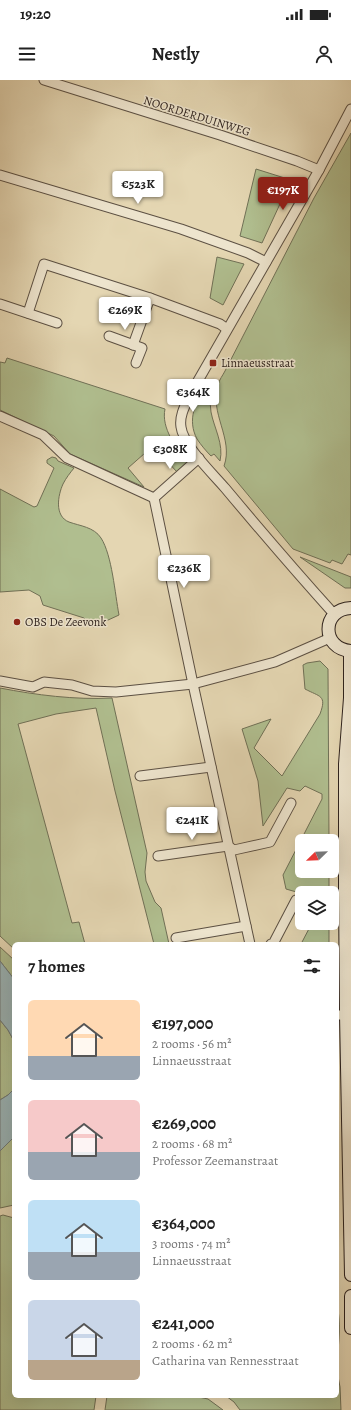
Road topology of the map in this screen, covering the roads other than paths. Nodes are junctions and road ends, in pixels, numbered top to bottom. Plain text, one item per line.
1 (44, 80) edge
2 (351, 109) edge
3 (319, 170) junction
4 (0, 175) edge
5 (266, 262) junction
6 (150, 298) junction
7 (0, 304) edge
8 (28, 313) junction
9 (57, 323) dead end
10 (227, 328) junction
11 (109, 336) dead end
12 (133, 345) junction
13 (136, 363) dead end
14 (0, 416) edge
15 (199, 458) junction
16 (154, 498) junction
17 (351, 608) edge
18 (334, 614) junction
19 (330, 638) junction
20 (351, 651) edge
21 (0, 681) edge
22 (193, 684) junction
23 (350, 710) edge
24 (212, 767) junction
25 (140, 776) dead end
26 (291, 803) dead end
27 (228, 846) junction
28 (158, 856) dead end
29 (295, 902) edge
30 (246, 926) junction
31 (176, 938) dead end
32 (250, 942) edge
33 (274, 942) edge
34 (348, 979) edge
35 (344, 1015) edge
36 (351, 1274) edge
37 (351, 1296) edge
38 (351, 1328) edge

1 - 3 street, NOORDERDUINWEG
2 - 3 street
3 - 5 street
4 - 5 street
5 - 10 street
6 - 8 street
6 - 10 street
6 - 12 street
7 - 8 street
8 - 9 street
10 - 15 street
11 - 12 street
12 - 13 street
14 - 16 street
15 - 16 street
15 - 18 street
16 - 22 street
17 - 18 main road
18 - 19 main road
19 - 20 main road
19 - 22 street
20 - 23 main road
21 - 22 street
22 - 24 street
23 - 34 main road
24 - 25 street
24 - 27 street
26 - 27 street
27 - 28 street
27 - 30 street
29 - 33 street
30 - 31 street
30 - 32 street
34 - 35 main road
35 - 36 main road
37 - 38 main road

